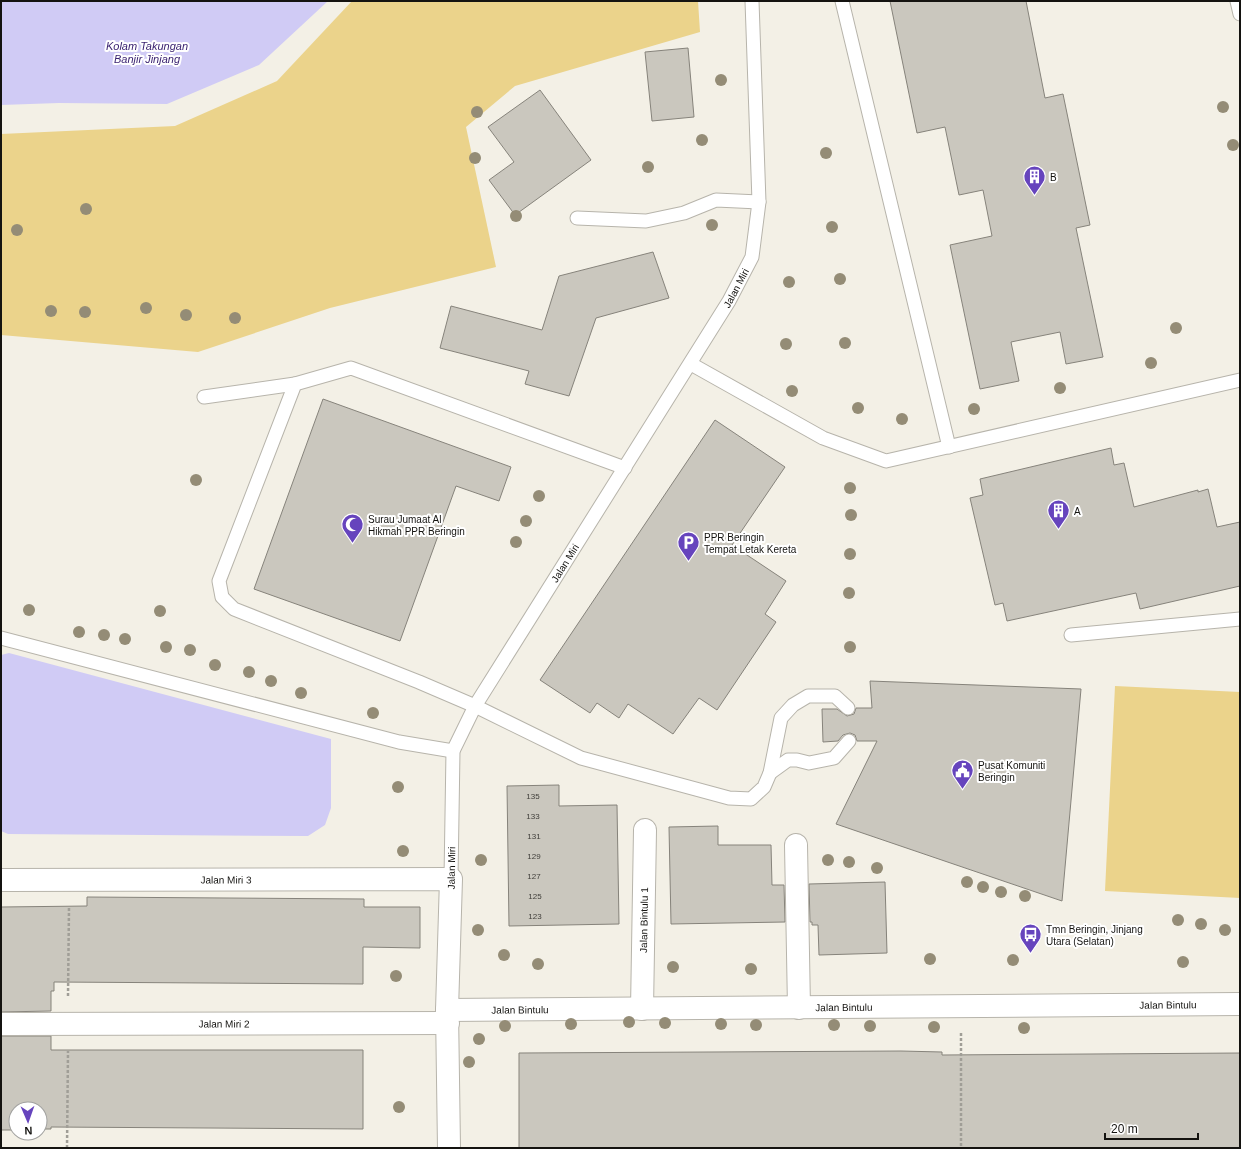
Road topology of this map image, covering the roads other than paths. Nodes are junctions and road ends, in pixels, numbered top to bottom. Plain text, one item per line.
1 (752, 1) edge
2 (842, 1) edge
3 (1237, 1) edge
4 (1240, 14) edge
5 (759, 202) junction
6 (578, 218) dead end
7 (691, 364) junction
8 (1240, 380) edge
9 (295, 384) junction
10 (204, 397) dead end
11 (949, 447) junction
12 (625, 468) junction
13 (1240, 619) edge
14 (1071, 635) dead end
15 (1, 638) edge
16 (474, 706) junction
17 (848, 708) dead end
18 (849, 741) dead end
19 (453, 751) junction
20 (770, 773) junction
21 (645, 830) dead end
22 (796, 845) dead end
23 (452, 879) junction
24 (1, 880) edge
25 (1240, 1004) edge
26 (799, 1008) junction
27 (642, 1009) junction
28 (448, 1017) junction
29 (1, 1024) edge
30 (448, 1148) edge

1 - 5 lane, Jalan Miri
2 - 11 lane
3 - 4 lane
5 - 6 lane
5 - 7 lane, Jalan Miri
7 - 11 lane
7 - 12 lane, Jalan Miri
8 - 11 lane
9 - 10 lane
9 - 12 lane
9 - 16 lane
12 - 16 lane, Jalan Miri
13 - 14 lane
15 - 19 lane
16 - 19 lane, Jalan Miri
16 - 20 lane
17 - 20 lane
18 - 20 lane
19 - 23 lane, Jalan Miri
21 - 27 street, Jalan Bintulu 1
22 - 26 street
23 - 24 street, Jalan Miri 3
23 - 28 street, Jalan Miri
25 - 26 street, Jalan Bintulu
26 - 27 street, Jalan Bintulu
27 - 28 street, Jalan Bintulu
28 - 29 street, Jalan Miri 2
28 - 30 street, Jalan Miri

